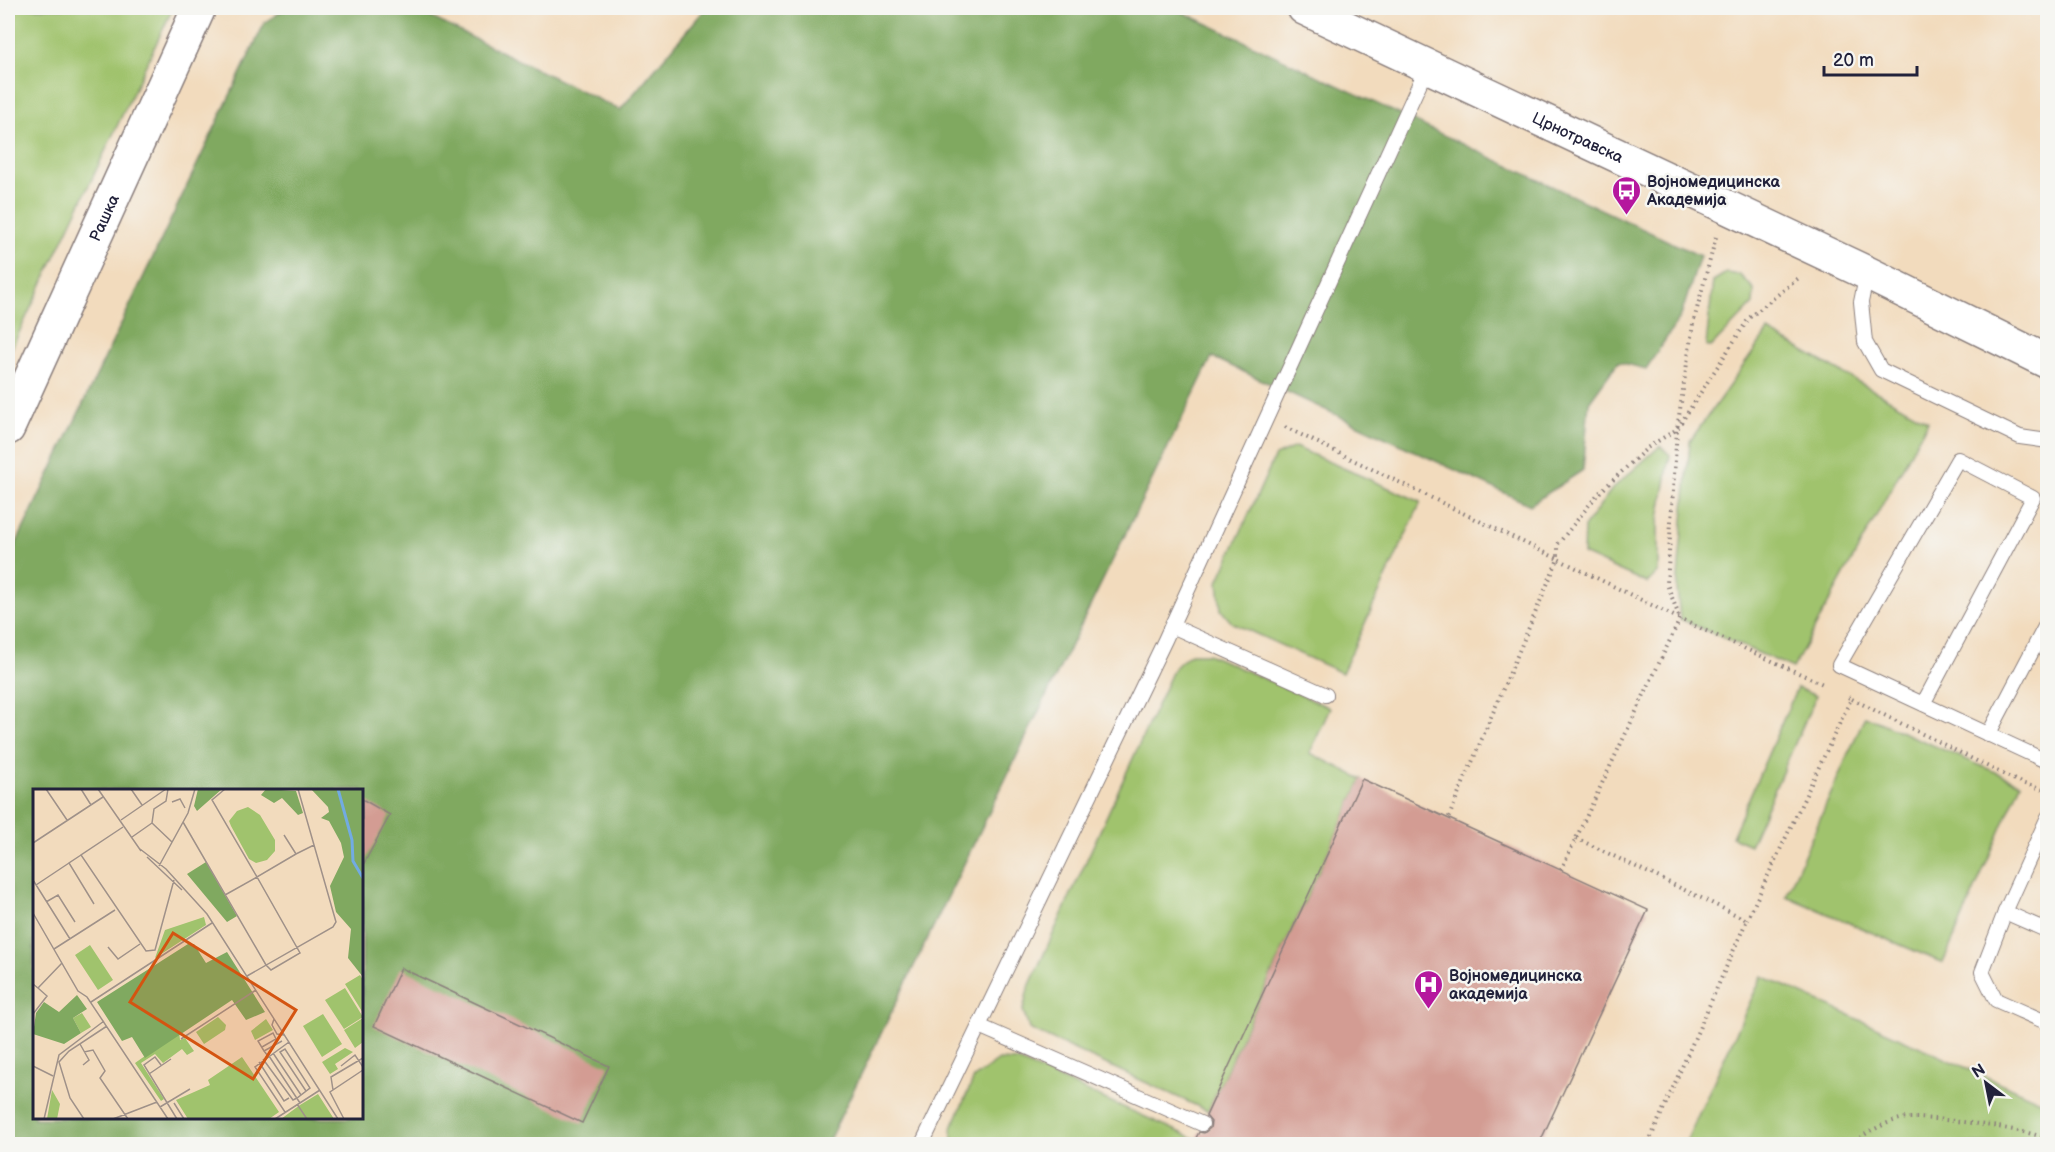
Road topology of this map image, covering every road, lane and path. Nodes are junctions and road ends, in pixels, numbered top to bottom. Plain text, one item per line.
1 (199, 8) edge
2 (1304, 8) edge
3 (1428, 65) junction
4 (1717, 232) dead end
5 (1867, 273) junction
6 (1804, 274) dead end
7 (2048, 362) edge
8 (1266, 418) junction
9 (8, 428) edge
10 (1677, 429) junction
11 (2048, 441) edge
12 (1558, 559) junction
13 (1680, 619) junction
14 (2048, 621) edge
15 (1172, 626) junction
16 (1833, 689) dead end
17 (1842, 694) dead end
18 (1326, 695) dead end
19 (1851, 699) junction
20 (1923, 704) junction
21 (1988, 735) junction
22 (2048, 762) edge
23 (2048, 791) edge
24 (2048, 817) edge
25 (1448, 819) dead end
26 (1576, 838) junction
27 (2043, 841) edge
28 (1561, 870) dead end
29 (2005, 912) junction
30 (1747, 920) junction
31 (2048, 931) edge
32 (2048, 1023) edge
33 (979, 1026) junction
34 (1202, 1124) dead end
35 (2048, 1138) edge
36 (922, 1144) edge
37 (1648, 1144) edge
38 (1850, 1144) edge

1 - 9 main road, Рашка
2 - 3 main road, Црнотравска
3 - 5 main road, Црнотравска
3 - 8 lane
4 - 10 path
5 - 7 main road, Црнотравска
5 - 11 lane
6 - 10 path
8 - 12 path
8 - 15 lane
10 - 12 path
10 - 13 path
12 - 13 path
12 - 25 path
13 - 16 path
13 - 26 path
14 - 21 lane
15 - 18 lane
15 - 33 lane
17 - 19 path
19 - 23 path
19 - 30 path
20 - 20 lane
20 - 21 lane
21 - 22 lane
24 - 27 lane
26 - 28 path
26 - 30 path
27 - 29 lane
29 - 31 lane
29 - 32 lane
30 - 37 path
33 - 34 lane
33 - 36 lane
35 - 38 path

